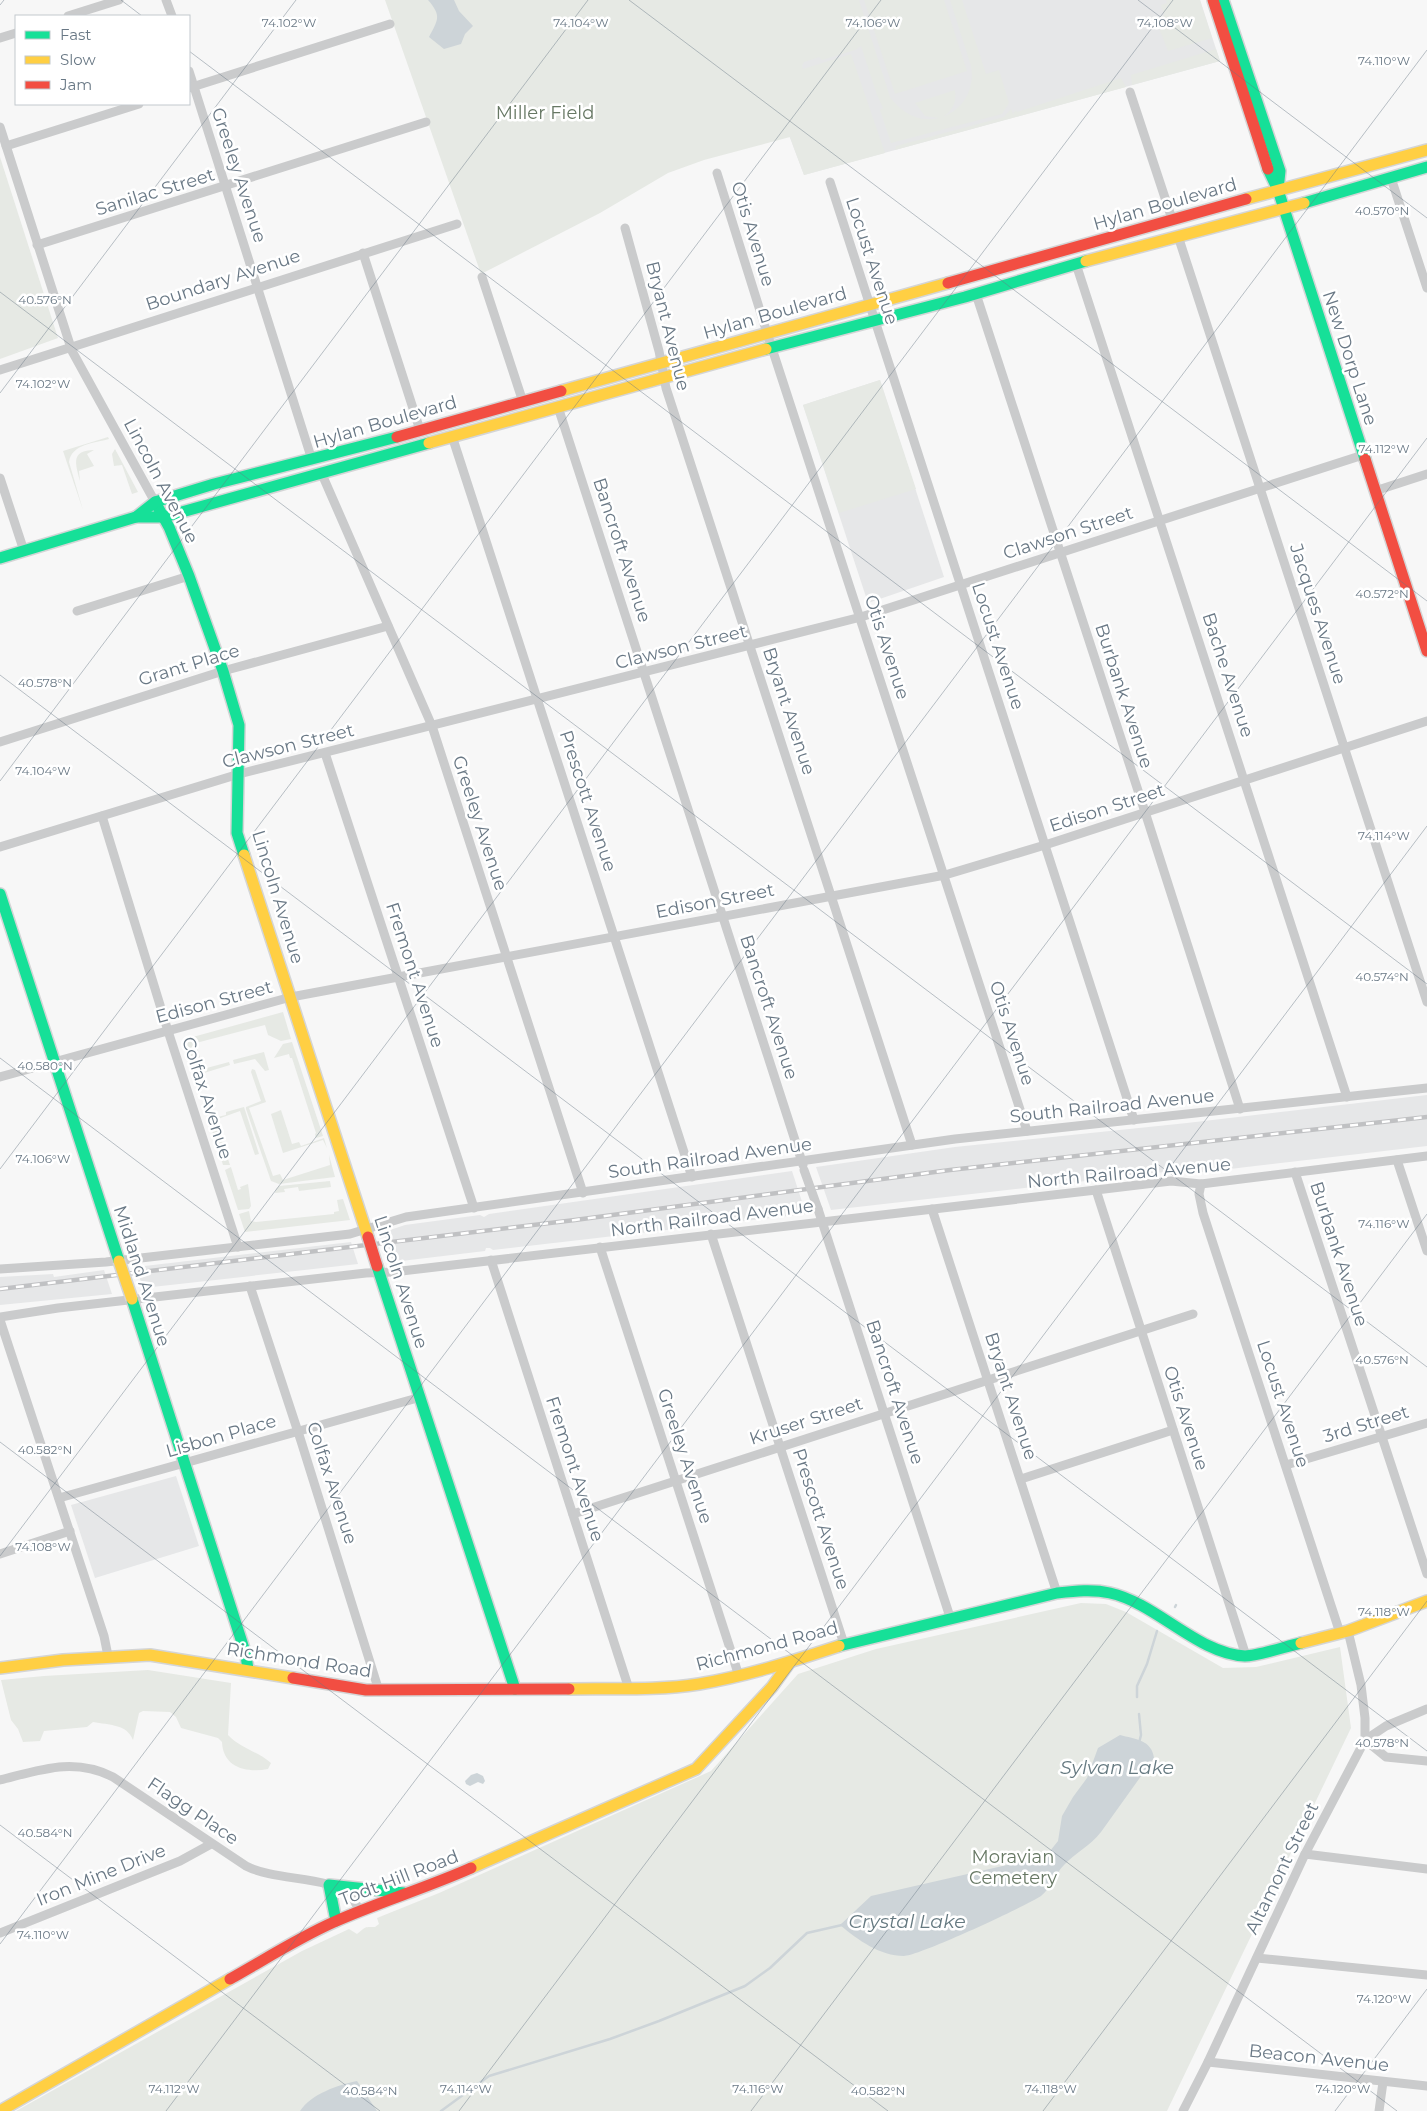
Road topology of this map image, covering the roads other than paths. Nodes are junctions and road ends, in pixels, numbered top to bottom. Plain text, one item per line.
1 (119, 0) edge
2 (166, 0) edge
3 (1213, 0) edge
4 (1223, 0) edge
5 (71, 15) edge
6 (172, 15) edge
7 (390, 24) dead end
8 (15, 32) edge
9 (0, 38) edge
10 (191, 88) edge
11 (1130, 92) dead end
12 (136, 105) edge
13 (426, 122) dead end
14 (0, 127) edge
15 (6, 146) junction
16 (1427, 150) edge
17 (1427, 167) edge
18 (717, 174) dead end
19 (1391, 178) junction
20 (830, 182) dead end
21 (225, 187) junction
22 (1278, 190) junction
23 (1283, 208) junction
24 (1172, 219) junction
25 (457, 224) dead end
26 (626, 228) dead end
27 (1178, 236) junction
28 (37, 246) junction
29 (363, 253) junction
30 (1076, 264) junction
31 (482, 277) dead end
32 (970, 277) junction
33 (257, 286) junction
34 (1427, 288) edge
35 (976, 294) junction
36 (869, 304) junction
37 (874, 321) junction
38 (767, 333) junction
39 (70, 346) junction
40 (772, 348) junction
41 (661, 363) junction
42 (0, 370) edge
43 (663, 378) junction
44 (598, 380) junction
45 (602, 394) junction
46 (523, 402) junction
47 (558, 407) junction
48 (420, 430) junction
49 (452, 436) junction
50 (1363, 455) junction
51 (312, 460) junction
52 (321, 472) junction
53 (1427, 474) edge
54 (0, 478) edge
55 (1260, 488) junction
56 (1375, 491) junction
57 (155, 502) junction
58 (136, 517) junction
59 (164, 517) junction
60 (1160, 520) junction
61 (24, 551) junction
62 (1060, 553) junction
63 (0, 558) edge
64 (189, 576) junction
65 (960, 585) junction
66 (77, 611) dead end
67 (861, 617) junction
68 (388, 626) junction
69 (750, 646) junction
70 (1427, 651) edge
71 (223, 671) junction
72 (644, 673) junction
73 (538, 699) junction
74 (1427, 721) edge
75 (432, 726) junction
76 (0, 742) edge
77 (1345, 747) junction
78 (325, 753) junction
79 (239, 774) junction
80 (1245, 780) junction
81 (1145, 812) junction
82 (102, 816) junction
83 (1045, 845) junction
84 (0, 847) edge
85 (945, 875) junction
86 (0, 894) edge
87 (831, 896) junction
88 (723, 916) junction
89 (615, 937) junction
90 (507, 957) junction
91 (399, 978) junction
92 (291, 997) junction
93 (1427, 1002) edge
94 (168, 1031) junction
95 (54, 1062) junction
96 (0, 1077) edge
97 (1427, 1088) edge
98 (1347, 1097) junction
99 (1240, 1109) junction
100 (1134, 1120) junction
101 (1027, 1131) junction
102 (912, 1145) junction
103 (1427, 1156) edge
104 (1397, 1160) junction
105 (803, 1166) junction
106 (1295, 1172) junction
107 (692, 1177) junction
108 (1201, 1184) junction
109 (1096, 1190) junction
110 (584, 1193) junction
111 (474, 1208) junction
112 (932, 1209) junction
113 (822, 1222) junction
114 (367, 1233) junction
115 (711, 1234) junction
116 (238, 1247) junction
117 (600, 1248) junction
118 (1427, 1251) edge
119 (491, 1260) junction
120 (119, 1261) junction
121 (0, 1269) edge
122 (378, 1269) junction
123 (250, 1286) junction
124 (132, 1300) junction
125 (1193, 1314) dead end
126 (0, 1319) edge
127 (1141, 1330) junction
128 (989, 1379) junction
129 (421, 1397) junction
130 (885, 1412) junction
131 (1427, 1423) edge
132 (1173, 1430) junction
133 (298, 1431) junction
134 (1382, 1436) junction
135 (780, 1446) junction
136 (184, 1463) junction
137 (1286, 1465) junction
138 (1020, 1479) junction
139 (676, 1480) junction
140 (59, 1498) junction
141 (573, 1514) junction
142 (70, 1531) junction
143 (0, 1554) edge
144 (1427, 1574) edge
145 (1057, 1593) junction
146 (1427, 1601) edge
147 (950, 1617) junction
148 (1344, 1632) junction
149 (844, 1644) junction
150 (108, 1656) junction
151 (1246, 1656) junction
152 (790, 1662) junction
153 (0, 1668) edge
154 (248, 1670) junction
155 (739, 1676) junction
156 (515, 1689) junction
157 (629, 1689) junction
158 (379, 1690) junction
159 (1427, 1709) edge
160 (1364, 1740) junction
161 (1427, 1761) edge
162 (0, 1780) edge
163 (211, 1844) junction
164 (1305, 1854) junction
165 (1427, 1869) edge
166 (329, 1885) junction
167 (407, 1893) junction
168 (360, 1911) junction
169 (336, 1921) junction
170 (0, 1933) edge
171 (1257, 1958) junction
172 (1427, 1975) edge
173 (1208, 2062) junction
174 (1383, 2082) junction
175 (1427, 2086) edge
176 (0, 2111) edge
177 (1183, 2111) edge
178 (1379, 2111) edge

1 - 5 street
2 - 6 street
3 - 22 main road, New Dorp Lane
4 - 22 main road, New Dorp Lane
7 - 10 street
8 - 9 street
10 - 21 street, Greeley Avenue
11 - 24 street
12 - 15 street
13 - 21 street, Sanilac Street
14 - 15 street, Lincoln Avenue
15 - 28 street, Lincoln Avenue
16 - 22 main road, Hylan Boulevard
17 - 19 main road, Hylan Boulevard
18 - 38 street, Otis Avenue
19 - 23 main road, Hylan Boulevard
19 - 34 street
20 - 36 street, Locust Avenue
21 - 28 street, Sanilac Street
21 - 33 street, Greeley Avenue
22 - 23 main road, New Dorp Lane
22 - 24 main road, Hylan Boulevard
23 - 27 main road, Hylan Boulevard
23 - 50 main road, New Dorp Lane
24 - 32 main road, Hylan Boulevard
25 - 29 street, Boundary Avenue
26 - 41 street, Bryant Avenue
27 - 30 main road, Hylan Boulevard
27 - 55 street, Jacques Avenue
28 - 39 street, Lincoln Avenue
29 - 33 street, Boundary Avenue
29 - 48 street
30 - 35 main road, Hylan Boulevard
30 - 60 street, Bache Avenue
31 - 46 street
32 - 35 main road
32 - 36 main road, Hylan Boulevard
33 - 39 street, Boundary Avenue
33 - 51 street, Greeley Avenue
35 - 37 main road, Hylan Boulevard
35 - 62 street, Burbank Avenue
36 - 37 street, Locust Avenue
36 - 38 main road, Hylan Boulevard
37 - 40 main road, Hylan Boulevard
37 - 65 street, Locust Avenue
38 - 40 street, Otis Avenue
38 - 41 main road, Hylan Boulevard
39 - 42 street, Boundary Avenue
39 - 57 street, Lincoln Avenue
40 - 43 main road, Hylan Boulevard
40 - 67 street, Otis Avenue
41 - 43 street, Bryant Avenue
41 - 44 main road, Hylan Boulevard
43 - 45 main road, Hylan Boulevard
43 - 69 street, Bryant Avenue
44 - 45 main road
44 - 46 main road, Hylan Boulevard
45 - 47 main road, Hylan Boulevard
46 - 48 main road, Hylan Boulevard
47 - 49 main road, Hylan Boulevard
47 - 72 street, Bancroft Avenue
48 - 51 main road, Hylan Boulevard
49 - 52 main road, Hylan Boulevard
49 - 73 street, Prescott Avenue
50 - 55 street, Clawson Street
50 - 56 main road, New Dorp Lane
51 - 57 main road, Hylan Boulevard
52 - 59 main road, Hylan Boulevard
52 - 68 street, Greeley Avenue
53 - 56 street
54 - 61 street
55 - 60 street, Clawson Street
55 - 77 street, Jacques Avenue
56 - 70 main road, New Dorp Lane
57 - 58 main road, Hylan Boulevard
57 - 59 main road, Lincoln Avenue
58 - 59 main road, Hylan Boulevard
58 - 61 main road, Hylan Boulevard
59 - 64 main road, Lincoln Avenue
60 - 62 street, Clawson Street
60 - 80 street, Bache Avenue
61 - 63 main road, Hylan Boulevard
62 - 65 street, Clawson Street
62 - 81 street, Burbank Avenue
64 - 66 street
64 - 71 main road, Lincoln Avenue
65 - 67 street, Clawson Street
65 - 83 street, Locust Avenue
67 - 69 street, Clawson Street
67 - 85 street, Otis Avenue
68 - 71 street, Grant Place
68 - 75 street, Greeley Avenue
69 - 72 street, Clawson Street
69 - 87 street, Bryant Avenue
71 - 76 street, Grant Place
71 - 79 main road, Lincoln Avenue
72 - 73 street, Clawson Street
72 - 88 street, Bancroft Avenue
73 - 75 street, Clawson Street
73 - 89 street, Prescott Avenue
74 - 77 street, Edison Street
75 - 78 street, Clawson Street
75 - 90 street, Greeley Avenue
77 - 80 street, Edison Street
77 - 93 street, Jacques Avenue
78 - 79 street, Clawson Street
78 - 91 street, Fremont Avenue
79 - 82 street, Clawson Street
79 - 92 main road, Lincoln Avenue
80 - 81 street, Edison Street
80 - 98 street, Bache Avenue
81 - 83 street, Edison Street
81 - 99 street, Burbank Avenue
82 - 84 street, Clawson Street
82 - 94 street, Colfax Avenue
83 - 85 street, Edison Street
83 - 100 street, Locust Avenue
85 - 87 street, Edison Street
85 - 101 street, Otis Avenue
86 - 95 main road, Midland Avenue
87 - 88 street, Edison Street
87 - 102 street, Bryant Avenue
88 - 89 street, Edison Street
88 - 105 street, Bancroft Avenue
89 - 90 street, Edison Street
89 - 107 street, Prescott Avenue
90 - 91 street, Edison Street
90 - 110 street, Greeley Avenue
91 - 92 street, Edison Street
91 - 111 street, Fremont Avenue
92 - 94 street, Edison Street
92 - 114 main road, Lincoln Avenue
94 - 95 street, Edison Street
94 - 116 street, Colfax Avenue
95 - 96 street, Edison Street
95 - 120 main road, Midland Avenue
97 - 98 street, South Railroad Avenue
98 - 99 street, South Railroad Avenue
99 - 100 street, South Railroad Avenue
100 - 101 street, South Railroad Avenue
101 - 102 street, South Railroad Avenue
102 - 105 street, South Railroad Avenue
103 - 104 street, North Railroad Avenue
104 - 106 street, North Railroad Avenue
104 - 118 street
105 - 107 street, South Railroad Avenue
105 - 113 street, Bancroft Avenue, bridge
106 - 108 street, North Railroad Avenue
106 - 134 street, Burbank Avenue
107 - 110 street, South Railroad Avenue
108 - 109 street, North Railroad Avenue
108 - 137 street, Locust Avenue
109 - 112 street, North Railroad Avenue
109 - 127 street, Otis Avenue
110 - 111 street, South Railroad Avenue
111 - 114 street, South Railroad Avenue
112 - 113 street, North Railroad Avenue
112 - 128 street, Bryant Avenue
113 - 115 street, North Railroad Avenue
113 - 130 street, Bancroft Avenue
114 - 116 street, South Railroad Avenue
114 - 122 main road, Lincoln Avenue, bridge
115 - 117 street, North Railroad Avenue
115 - 135 street, Prescott Avenue
116 - 120 street, South Railroad Avenue
117 - 119 street, North Railroad Avenue
117 - 139 street, Greeley Avenue
119 - 122 street, North Railroad Avenue
119 - 141 street, Fremont Avenue
120 - 121 street, South Railroad Avenue
120 - 124 main road, Midland Avenue, bridge
122 - 123 street, North Railroad Avenue
122 - 129 main road, Lincoln Avenue
123 - 124 street, North Railroad Avenue
123 - 133 street, Colfax Avenue
124 - 126 street, North Railroad Avenue
124 - 136 main road, Midland Avenue
125 - 127 street, Kruser Street
126 - 140 street
127 - 128 street, Kruser Street
127 - 132 street, Otis Avenue
128 - 130 street, Kruser Street
128 - 138 street, Bryant Avenue
129 - 133 street, Lisbon Place
129 - 156 main road, Lincoln Avenue
130 - 135 street, Kruser Street
130 - 147 street, Bancroft Avenue
131 - 134 street, 3rd Street
132 - 138 street
132 - 151 street, Otis Avenue
133 - 136 street, Lisbon Place
133 - 158 street, Colfax Avenue
134 - 137 street, 3rd Street
134 - 144 street, Burbank Avenue
135 - 139 street, Kruser Street
135 - 149 street, Prescott Avenue
136 - 140 street, Lisbon Place
136 - 154 main road, Midland Avenue
137 - 148 street, Locust Avenue
138 - 145 street, Bryant Avenue
139 - 141 street, Kruser Street
139 - 155 street, Greeley Avenue
140 - 142 street
141 - 157 street, Fremont Avenue
142 - 143 street
142 - 150 street
145 - 147 main road, Richmond Road
145 - 151 main road, Richmond Road
146 - 148 main road, Richmond Road
147 - 149 main road, Richmond Road
148 - 151 main road, Richmond Road
148 - 160 street, Altamont Street
149 - 152 main road, Richmond Road
150 - 153 main road, Richmond Road
150 - 154 main road, Richmond Road
152 - 155 main road, Richmond Road
152 - 167 main road, Todt Hill Road
154 - 158 main road, Richmond Road
155 - 157 main road, Richmond Road
156 - 157 main road, Richmond Road
156 - 158 main road, Richmond Road
159 - 160 street
160 - 161 street
160 - 164 street, Altamont Street
162 - 163 street, Flagg Place
163 - 166 street, Flagg Place
163 - 170 street, Iron Mine Drive
164 - 165 street
164 - 171 street, Altamont Street
166 - 167 main road
166 - 168 street, Flagg Place
166 - 169 main road
167 - 168 main road, Todt Hill Road
168 - 169 main road, Todt Hill Road
169 - 176 main road, Todt Hill Road
171 - 172 street
171 - 173 street, Altamont Street
173 - 174 street, Beacon Avenue
173 - 177 street, Altamont Street
174 - 175 street, Beacon Avenue
174 - 178 street

